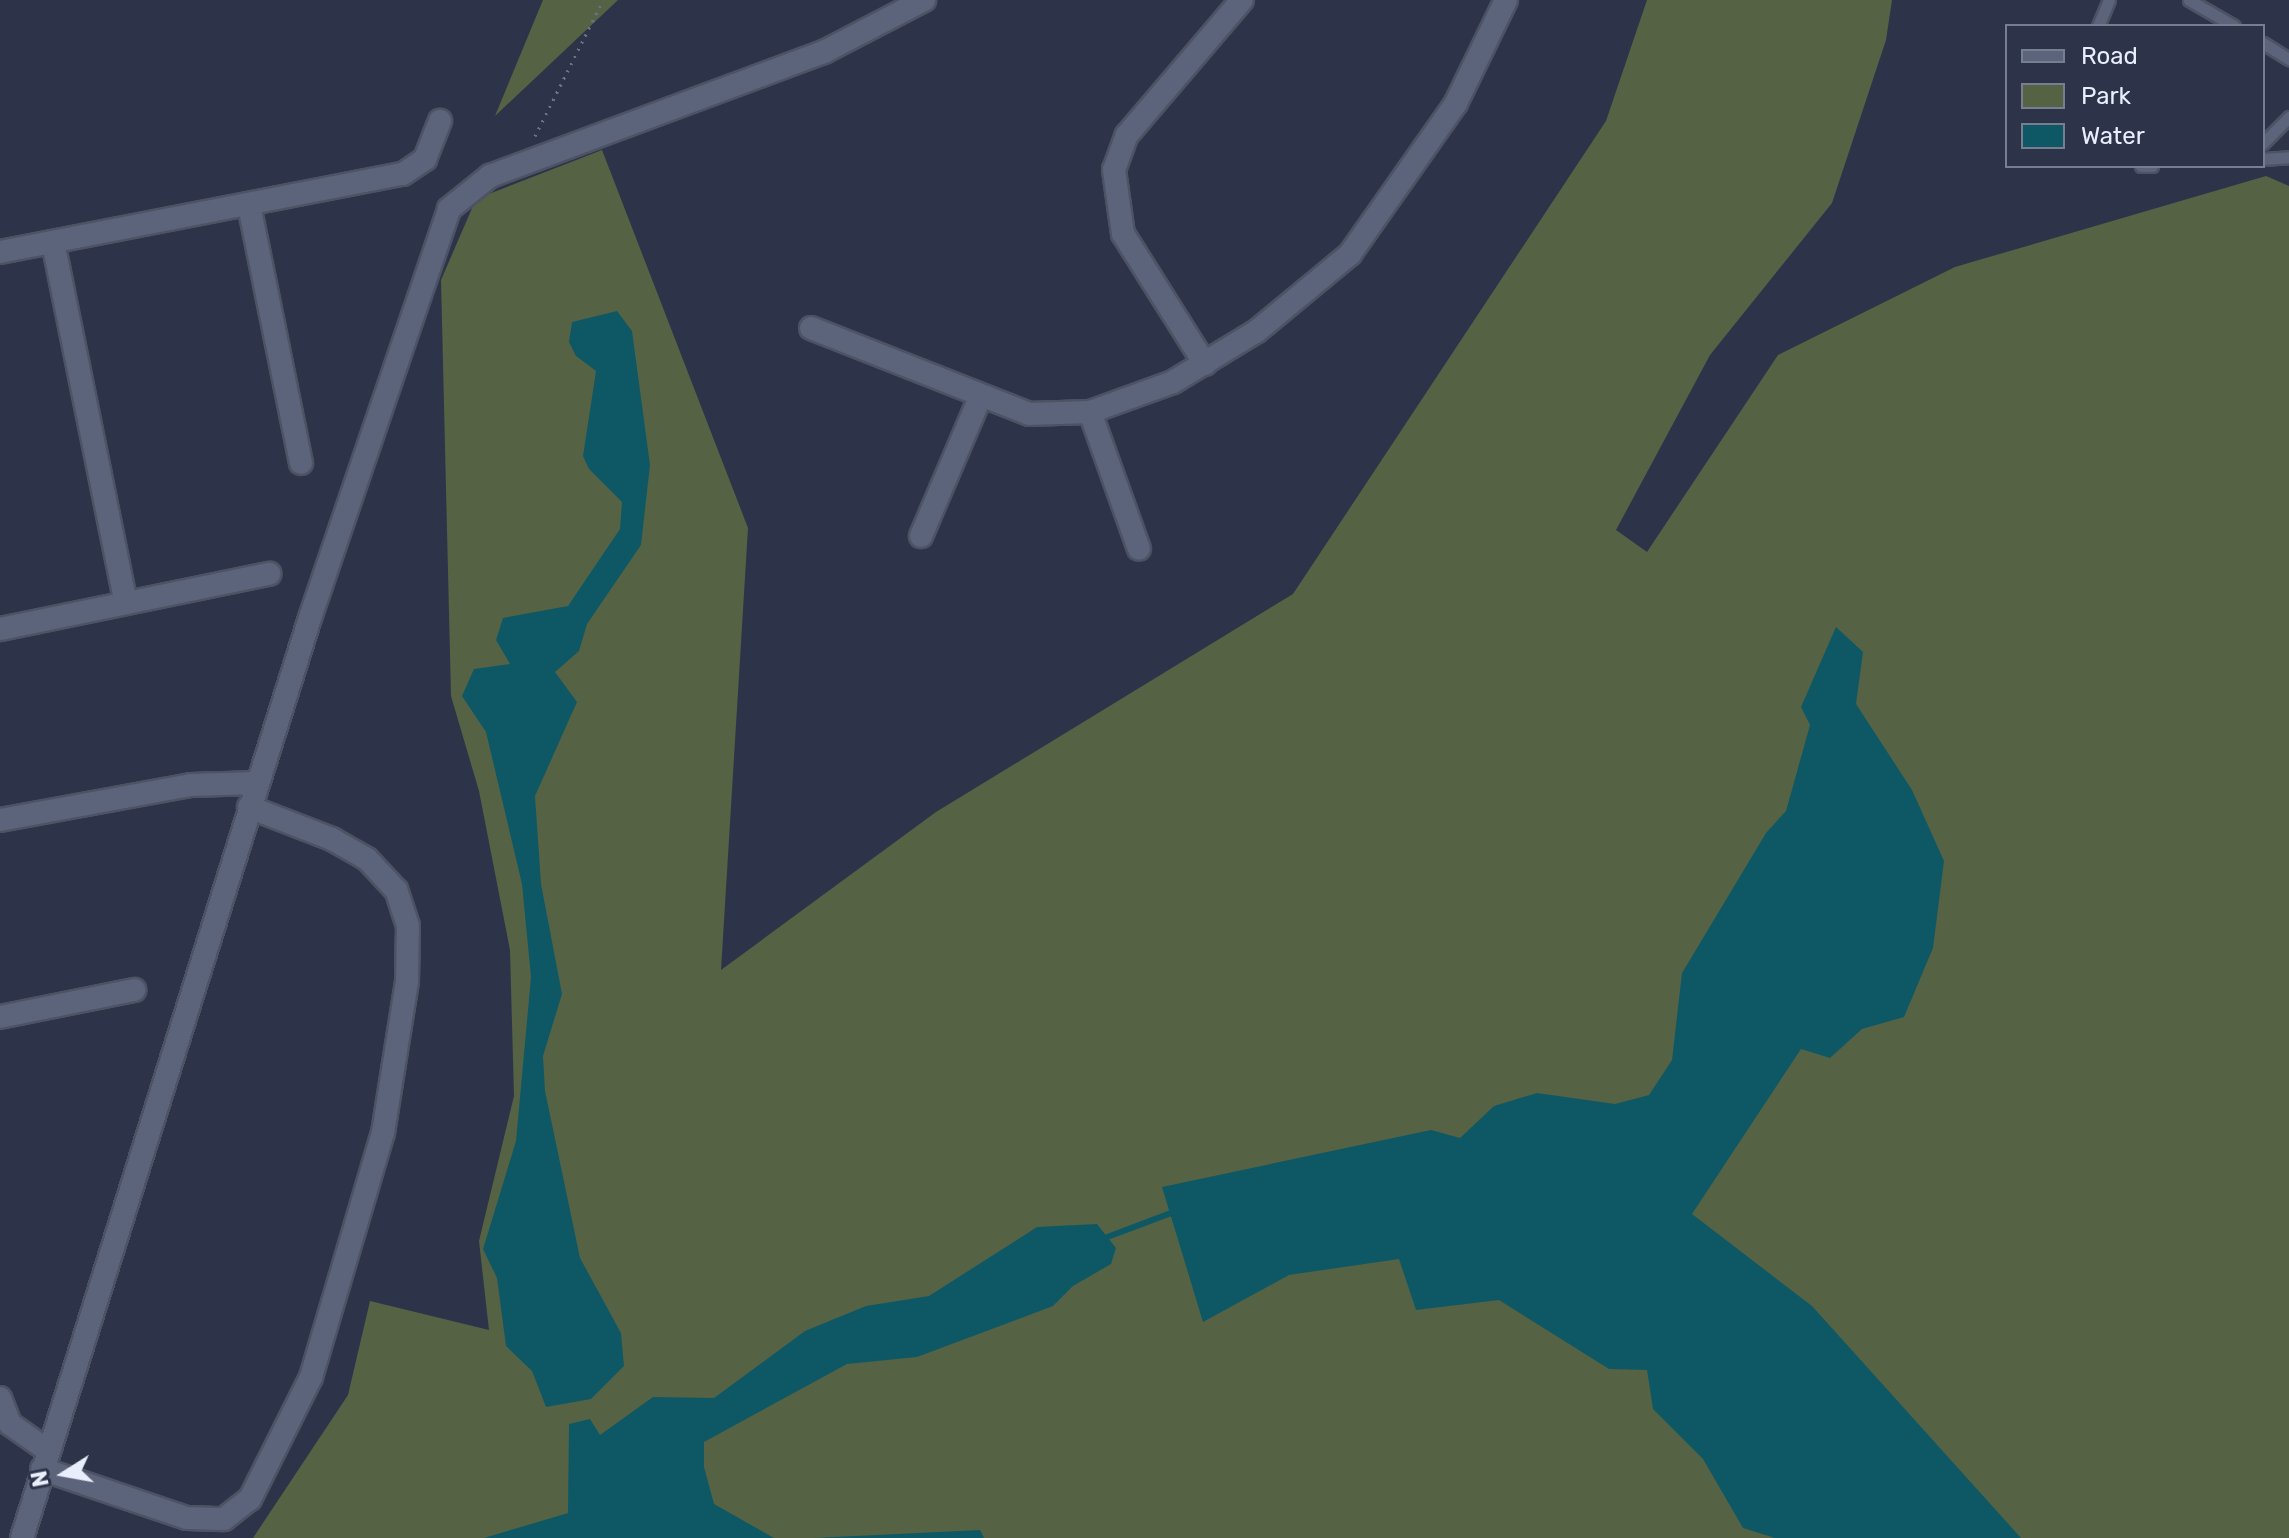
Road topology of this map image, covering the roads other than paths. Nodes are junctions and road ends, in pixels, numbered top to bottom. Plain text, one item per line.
1 (924, 0) edge
2 (1242, 0) edge
3 (1506, 0) edge
4 (2109, 0) edge
5 (2189, 0) edge
6 (2099, 24) edge
7 (2231, 24) edge
8 (2265, 44) edge
9 (2289, 59) edge
10 (2289, 117) edge
11 (440, 121) dead end
12 (2265, 141) edge
13 (2289, 157) edge
14 (2265, 159) edge
15 (249, 205) junction
16 (53, 242) junction
17 (0, 252) edge
18 (811, 328) dead end
19 (1205, 364) junction
20 (980, 398) junction
21 (1090, 412) junction
22 (301, 463) dead end
23 (921, 536) dead end
24 (1139, 549) dead end
25 (269, 574) dead end
26 (126, 603) junction
27 (0, 629) edge
28 (257, 783) junction
29 (249, 807) junction
30 (0, 820) edge
31 (134, 990) dead end
32 (0, 1017) edge
33 (0, 1398) edge
34 (45, 1460) junction
35 (22, 1538) edge

1 - 28 street
2 - 19 street
3 - 19 street
4 - 6 lane
5 - 7 lane
8 - 9 lane
10 - 12 lane
11 - 15 street
13 - 14 lane
15 - 16 street
15 - 22 street
16 - 17 street
16 - 26 street
18 - 20 street
19 - 21 street
20 - 21 street
20 - 23 street
21 - 24 street
25 - 26 street
26 - 27 street
28 - 29 street
28 - 30 street
29 - 34 street
29 - 34 street
31 - 32 street
33 - 34 street
34 - 35 street

